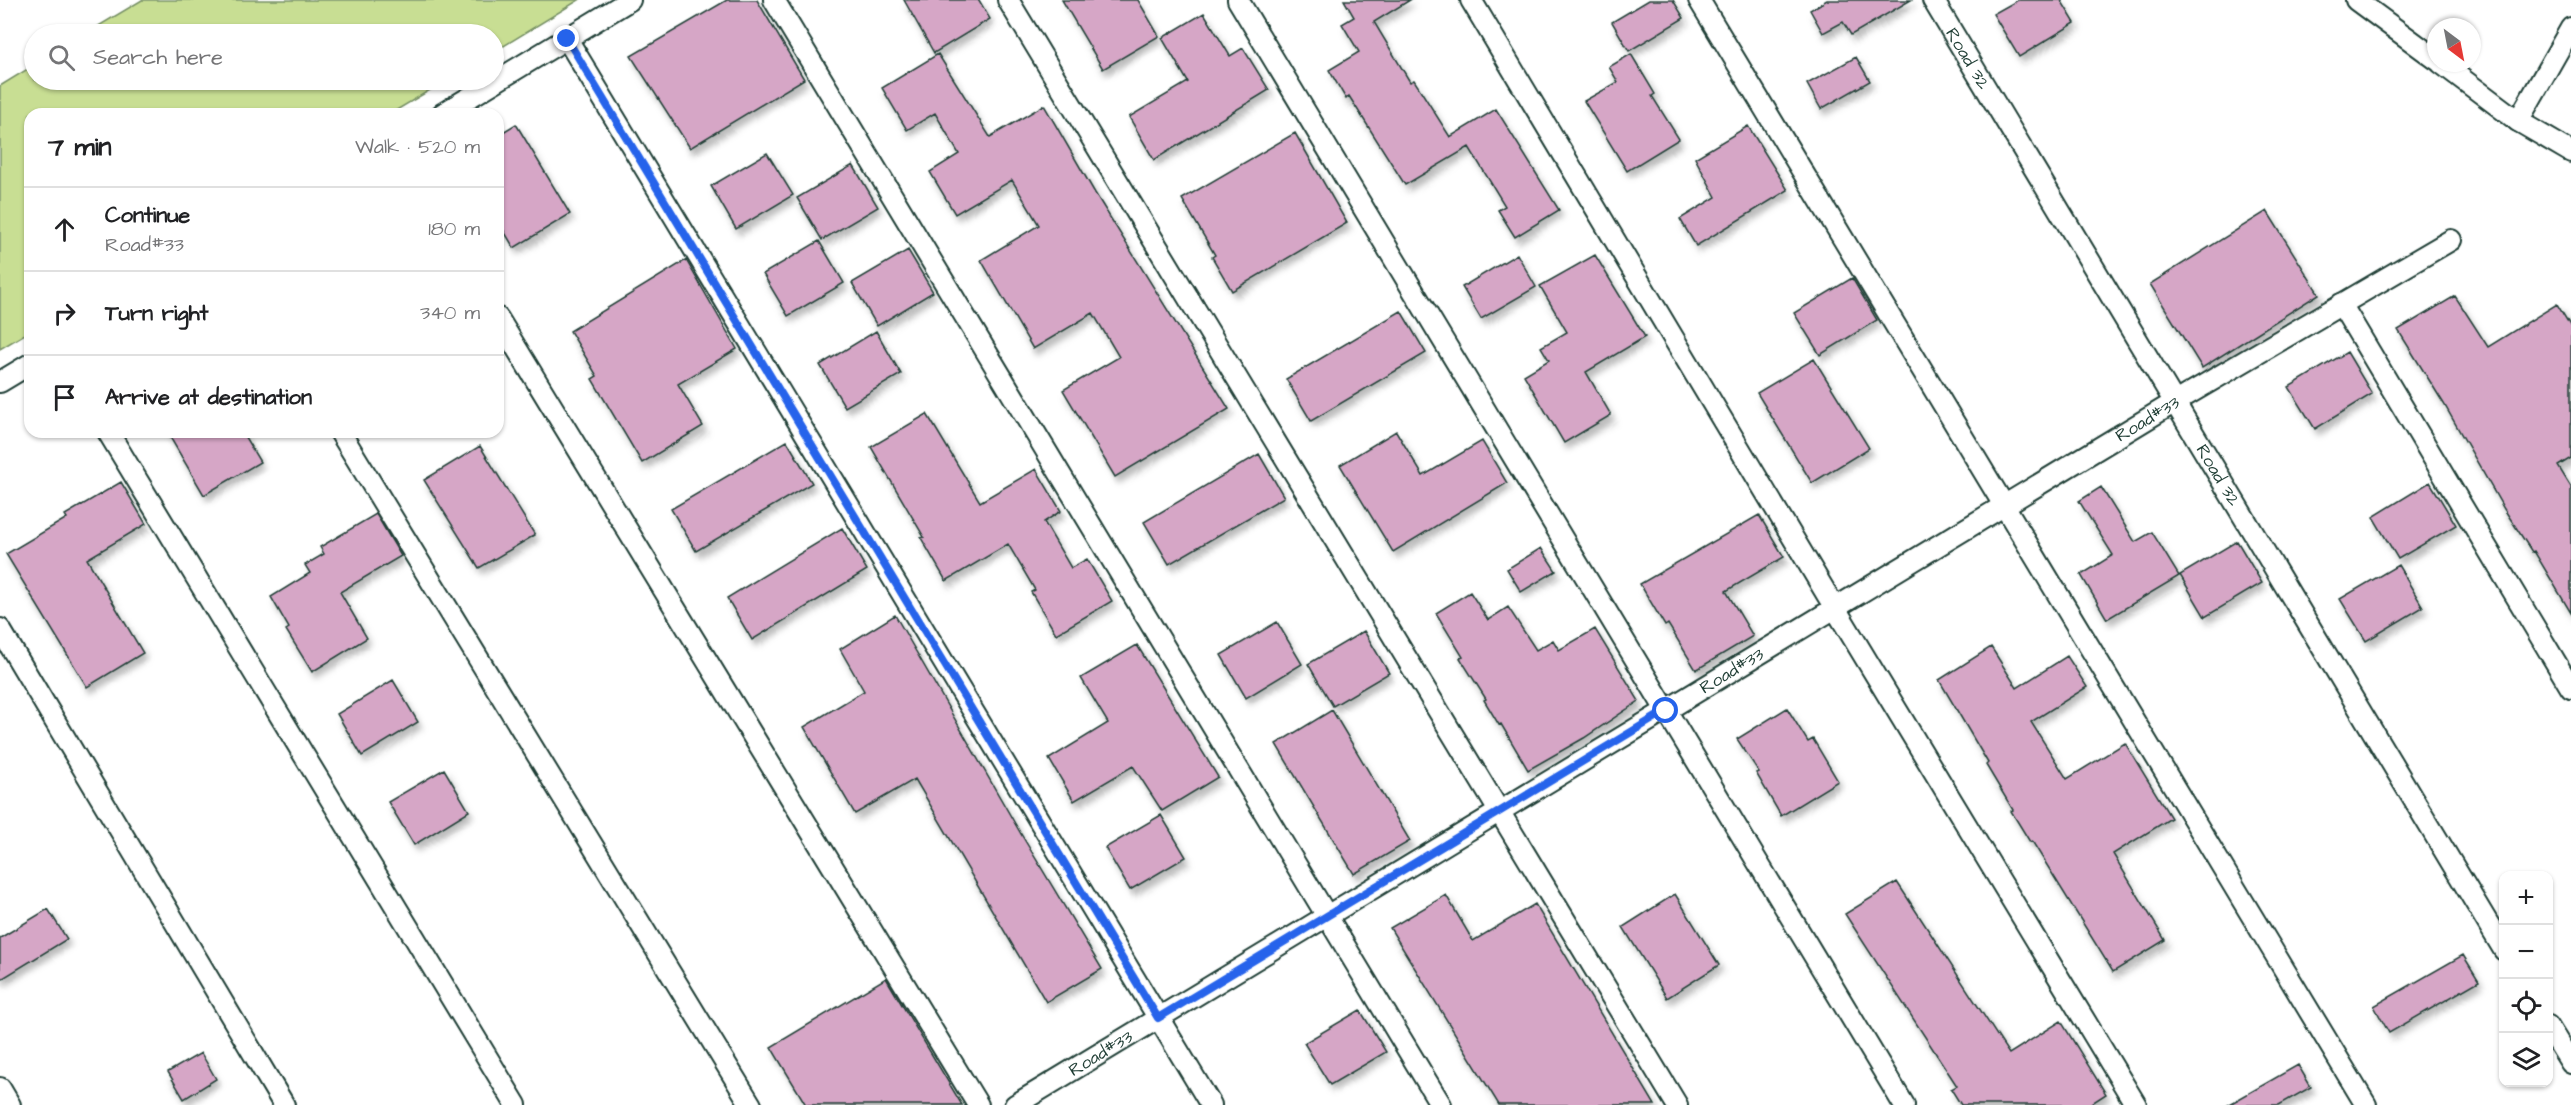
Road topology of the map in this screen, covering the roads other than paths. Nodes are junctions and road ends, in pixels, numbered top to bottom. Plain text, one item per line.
1 (630, 0) edge
2 (774, 0) edge
3 (1008, 0) edge
4 (1238, 0) edge
5 (1471, 0) edge
6 (1699, 0) edge
7 (1933, 0) edge
8 (2356, 0) edge
9 (2571, 28) edge
10 (567, 39) junction
11 (2427, 52) edge
12 (2453, 72) edge
13 (504, 77) edge
14 (482, 90) edge
15 (452, 108) edge
16 (2518, 121) junction
17 (2571, 152) edge
18 (2451, 240) dead end
19 (2341, 304) junction
20 (504, 328) edge
21 (24, 368) edge
22 (0, 382) edge
23 (2175, 402) junction
24 (112, 438) edge
25 (344, 438) edge
26 (2004, 505) junction
27 (1835, 608) junction
28 (0, 629) edge
29 (2571, 688) edge
30 (1666, 711) junction
31 (1500, 811) junction
32 (1328, 915) junction
33 (2499, 942) edge
34 (1158, 1018) junction
35 (2552, 1033) edge
36 (2571, 1063) edge
37 (0, 1088) edge
38 (10, 1105) edge
39 (284, 1105) edge
40 (516, 1105) edge
41 (750, 1105) edge
42 (978, 1105) edge
43 (1015, 1105) edge
44 (1211, 1105) edge
45 (1441, 1105) edge
46 (1677, 1105) edge
47 (1904, 1105) edge
48 (2136, 1105) edge
49 (2366, 1105) edge

1 - 10 street
2 - 32 street
3 - 31 street
4 - 30 street
5 - 27 street
6 - 26 street
7 - 23 street, Road 32
8 - 11 street
9 - 16 street
10 - 13 street
10 - 34 street
12 - 16 street
14 - 15 street
16 - 17 street
18 - 19 street, Road#33
19 - 23 street, Road#33
19 - 29 street
20 - 42 street
21 - 22 street
23 - 26 street, Road#33
23 - 33 street, Road 32
24 - 40 street
25 - 41 street
26 - 27 street, Road#33
26 - 49 street
27 - 30 street, Road#33
27 - 48 street
28 - 39 street
30 - 31 street, Road#33
30 - 47 street
31 - 32 street, Road#33
31 - 46 street
32 - 34 street, Road#33
32 - 45 street
34 - 43 street, Road#33
34 - 44 street
35 - 36 street
37 - 38 street

